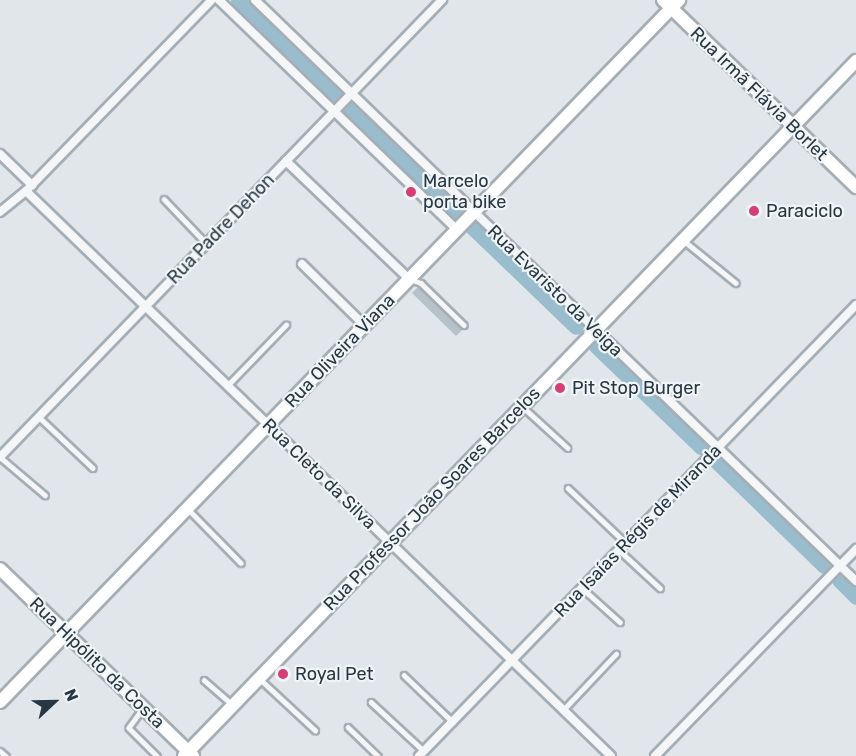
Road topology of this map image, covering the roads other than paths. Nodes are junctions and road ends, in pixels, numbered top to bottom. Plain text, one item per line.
1 (212, 0) edge
2 (219, 0) edge
3 (255, 0) edge
4 (442, 0) edge
5 (671, 3) edge
6 (856, 61) edge
7 (352, 94) junction
8 (334, 111) junction
9 (793, 126) junction
10 (0, 154) edge
11 (286, 161) junction
12 (856, 187) edge
13 (29, 188) junction
14 (164, 199) dead end
15 (0, 212) edge
16 (474, 212) junction
17 (457, 230) junction
18 (683, 240) junction
19 (207, 244) junction
20 (302, 264) dead end
21 (409, 279) junction
22 (736, 284) dead end
23 (856, 305) edge
24 (146, 306) junction
25 (286, 325) dead end
26 (364, 325) junction
27 (464, 325) dead end
28 (596, 330) junction
29 (227, 386) junction
30 (522, 406) junction
31 (39, 417) junction
32 (268, 425) junction
33 (568, 448) dead end
34 (718, 448) junction
35 (0, 457) edge
36 (93, 468) dead end
37 (568, 489) dead end
38 (45, 495) dead end
39 (187, 508) junction
40 (390, 543) junction
41 (626, 543) junction
42 (856, 549) edge
43 (619, 550) junction
44 (241, 563) dead end
45 (840, 566) junction
46 (0, 569) edge
47 (856, 581) edge
48 (582, 588) junction
49 (660, 588) dead end
50 (620, 622) dead end
51 (66, 633) junction
52 (616, 654) dead end
53 (512, 660) junction
54 (404, 675) dead end
55 (259, 678) junction
56 (204, 680) dead end
57 (1, 699) edge
58 (371, 702) dead end
59 (233, 705) junction
60 (143, 708) junction
61 (563, 710) junction
62 (453, 722) junction
63 (348, 727) dead end
64 (315, 730) dead end
65 (0, 751) edge
66 (188, 754) edge
67 (422, 754) edge
68 (6, 756) edge
69 (156, 756) edge
70 (378, 756) edge
71 (611, 756) edge
72 (655, 756) edge

1 - 13 street
2 - 8 street, Rua Evaristo da Veiga
3 - 7 street, Rua Evaristo da Veiga
4 - 7 street, Rua Padre Dehon
5 - 9 main road, Rua Irmã Flávia Borlet
5 - 16 main road, Rua Oliveira Viana
6 - 9 main road, Rua Professor João Soares Barcelos
7 - 8 street, Rua Padre Dehon
7 - 16 street, Rua Evaristo da Veiga
8 - 11 street, Rua Padre Dehon
8 - 17 street, Rua Evaristo da Veiga
9 - 12 main road, Rua Irmã Flávia Borlet
9 - 18 main road, Rua Professor João Soares Barcelos
10 - 13 street, Rua Cleto da Silva
11 - 19 street, Rua Padre Dehon
11 - 21 street
13 - 15 street
13 - 24 street, Rua Cleto da Silva
14 - 19 lane
16 - 17 main road, Rua Oliveira Viana
16 - 28 street, Rua Evaristo da Veiga
17 - 21 main road, Rua Oliveira Viana
18 - 22 lane
18 - 28 main road, Rua Professor João Soares Barcelos
19 - 24 street, Rua Padre Dehon
20 - 26 street
21 - 26 main road, Rua Oliveira Viana
21 - 27 lane
23 - 34 street, Rua Isaías Régis de Miranda
24 - 29 street, Rua Cleto da Silva
24 - 31 street, Rua Padre Dehon
25 - 29 lane
26 - 32 main road, Rua Oliveira Viana
28 - 30 main road, Rua Professor João Soares Barcelos
28 - 34 street, Rua Evaristo da Veiga
29 - 32 street, Rua Cleto da Silva
30 - 33 lane
30 - 40 main road, Rua Professor João Soares Barcelos
31 - 35 street, Rua Padre Dehon
31 - 36 lane
32 - 39 main road, Rua Oliveira Viana
32 - 40 street, Rua Cleto da Silva
34 - 41 street, Rua Isaías Régis de Miranda
34 - 45 street, Rua Evaristo da Veiga
35 - 38 lane
37 - 41 lane
39 - 44 lane
39 - 51 main road, Rua Oliveira Viana
40 - 53 street, Rua Cleto da Silva
40 - 55 main road, Rua Professor João Soares Barcelos
41 - 43 street, Rua Isaías Régis de Miranda
42 - 45 street
43 - 48 street, Rua Isaías Régis de Miranda
43 - 49 lane
45 - 47 street, Rua Evaristo da Veiga
45 - 72 street
46 - 51 main road, Rua Hipólito da Costa
48 - 50 lane
48 - 53 street, Rua Isaías Régis de Miranda
51 - 57 main road, Rua Oliveira Viana
51 - 60 main road, Rua Hipólito da Costa
52 - 61 lane
53 - 61 street, Rua Cleto da Silva
53 - 62 street, Rua Isaías Régis de Miranda
54 - 62 lane
55 - 59 main road, Rua Professor João Soares Barcelos
55 - 64 lane
56 - 59 lane
58 - 67 lane
59 - 66 main road, Rua Professor João Soares Barcelos
60 - 66 main road, Rua Hipólito da Costa
60 - 69 lane
61 - 71 street, Rua Cleto da Silva
62 - 67 street, Rua Isaías Régis de Miranda
63 - 70 lane
65 - 68 lane

